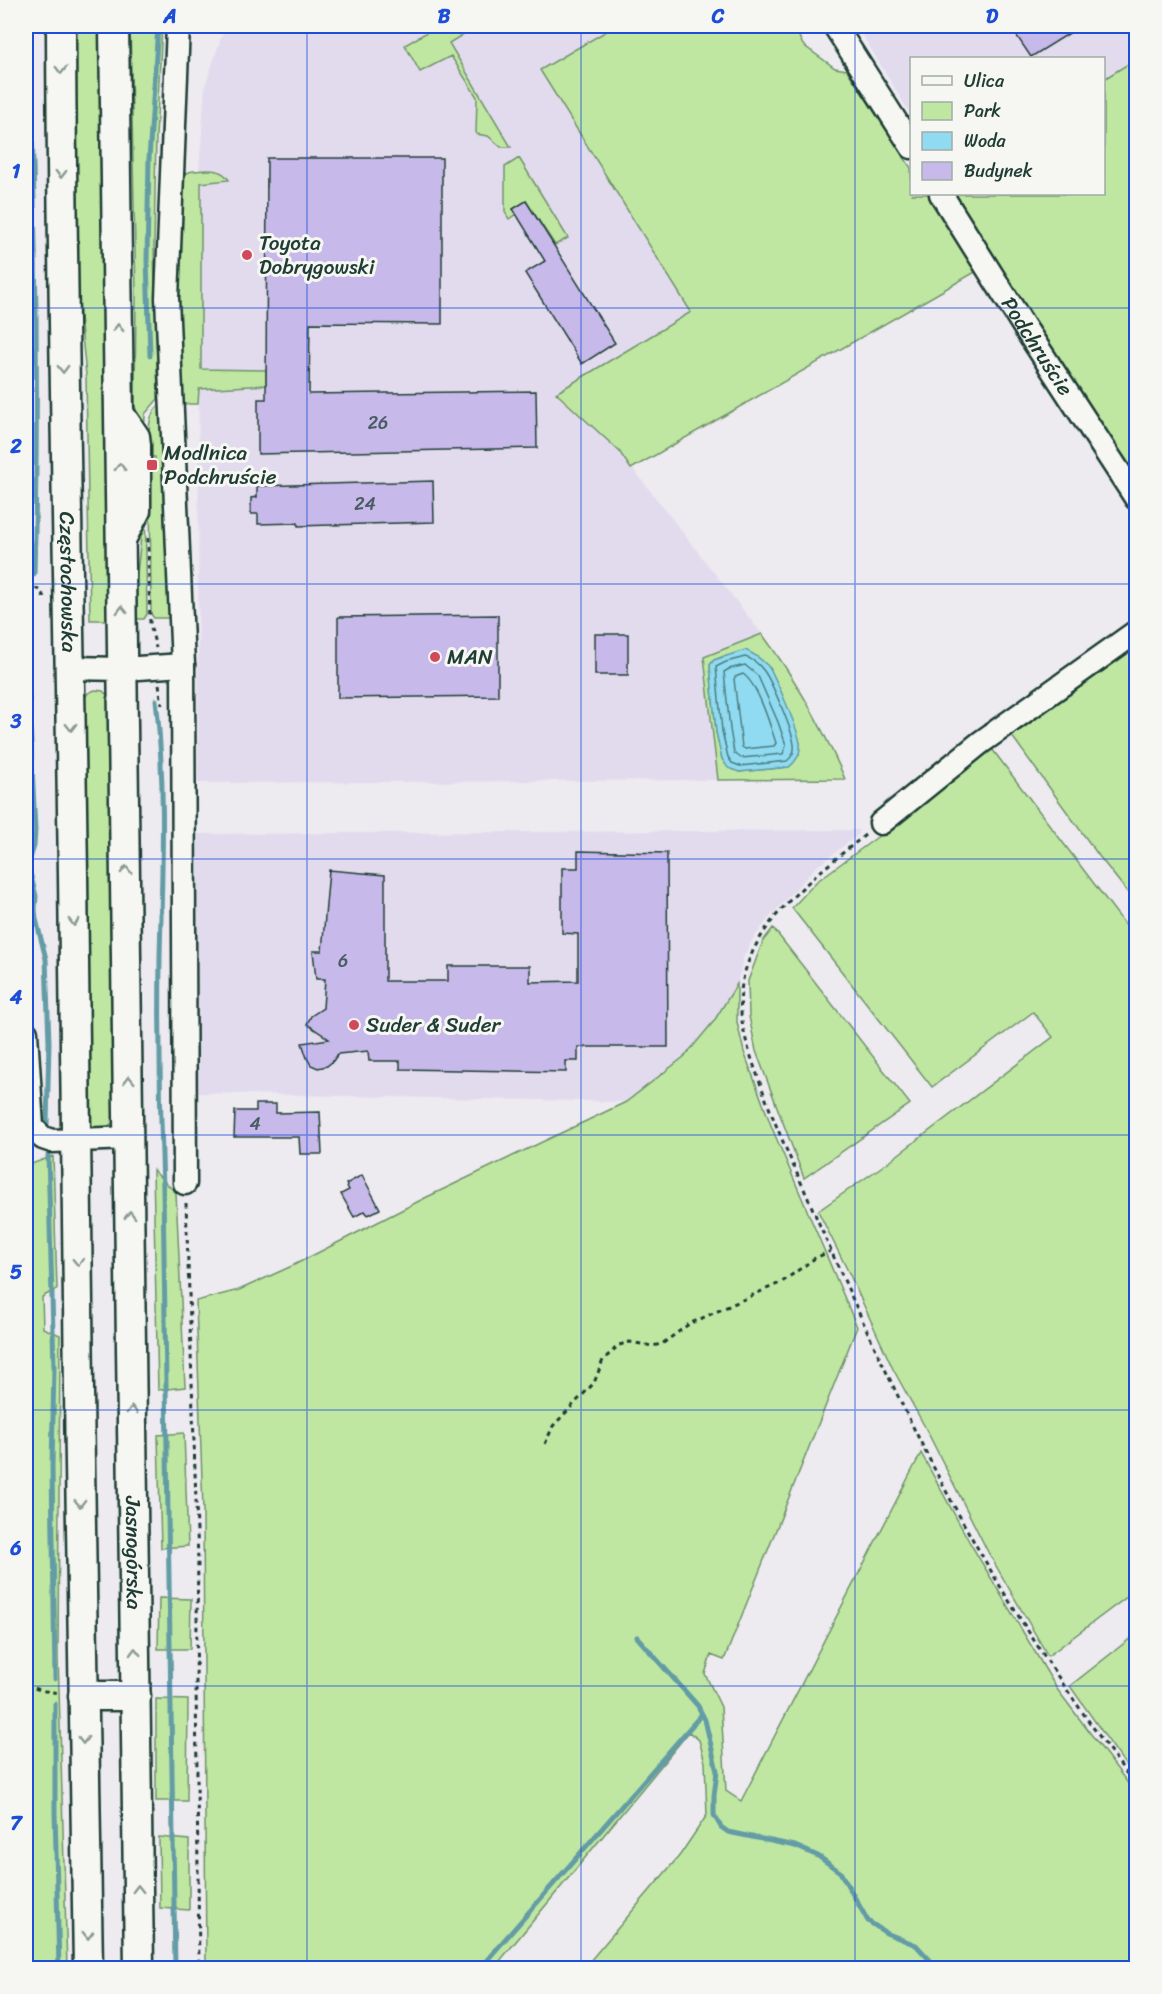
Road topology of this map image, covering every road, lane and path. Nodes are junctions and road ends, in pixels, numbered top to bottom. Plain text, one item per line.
1 (61, 26) edge
2 (114, 26) edge
3 (178, 26) edge
4 (835, 26) edge
5 (910, 144) edge
6 (942, 195) edge
7 (26, 242) edge
8 (26, 344) edge
9 (1137, 498) edge
10 (26, 587) edge
11 (44, 608) dead end
12 (1137, 632) edge
13 (183, 665) junction
14 (70, 668) junction
15 (123, 669) junction
16 (881, 823) joint
17 (26, 1033) edge
18 (130, 1138) junction
19 (76, 1140) junction
20 (185, 1183) joint
21 (831, 1251) junction
22 (545, 1444) dead end
23 (26, 1686) edge
24 (83, 1695) junction
25 (136, 1696) junction
26 (1137, 1786) edge
27 (88, 1968) edge
28 (139, 1968) edge
29 (199, 1968) edge

1 -> 14 main road, Częstochowska
15 -> 2 main road
3 - 13 street
4 - 5 street
6 - 9 street, Podchruście
7 - 8 path
10 - 11 path
12 - 16 street
13 - 15 street
13 - 20 street
14 - 15 street
14 -> 19 main road, Częstochowska
18 -> 15 main road
16 - 21 path
17 - 19 street
18 - 19 street
25 -> 18 main road, Jasnogórska
19 -> 24 main road
20 - 29 path
21 - 22 path
21 - 26 path
23 - 24 path
24 - 25 main road
24 -> 27 main road
28 -> 25 main road, Jasnogórska

